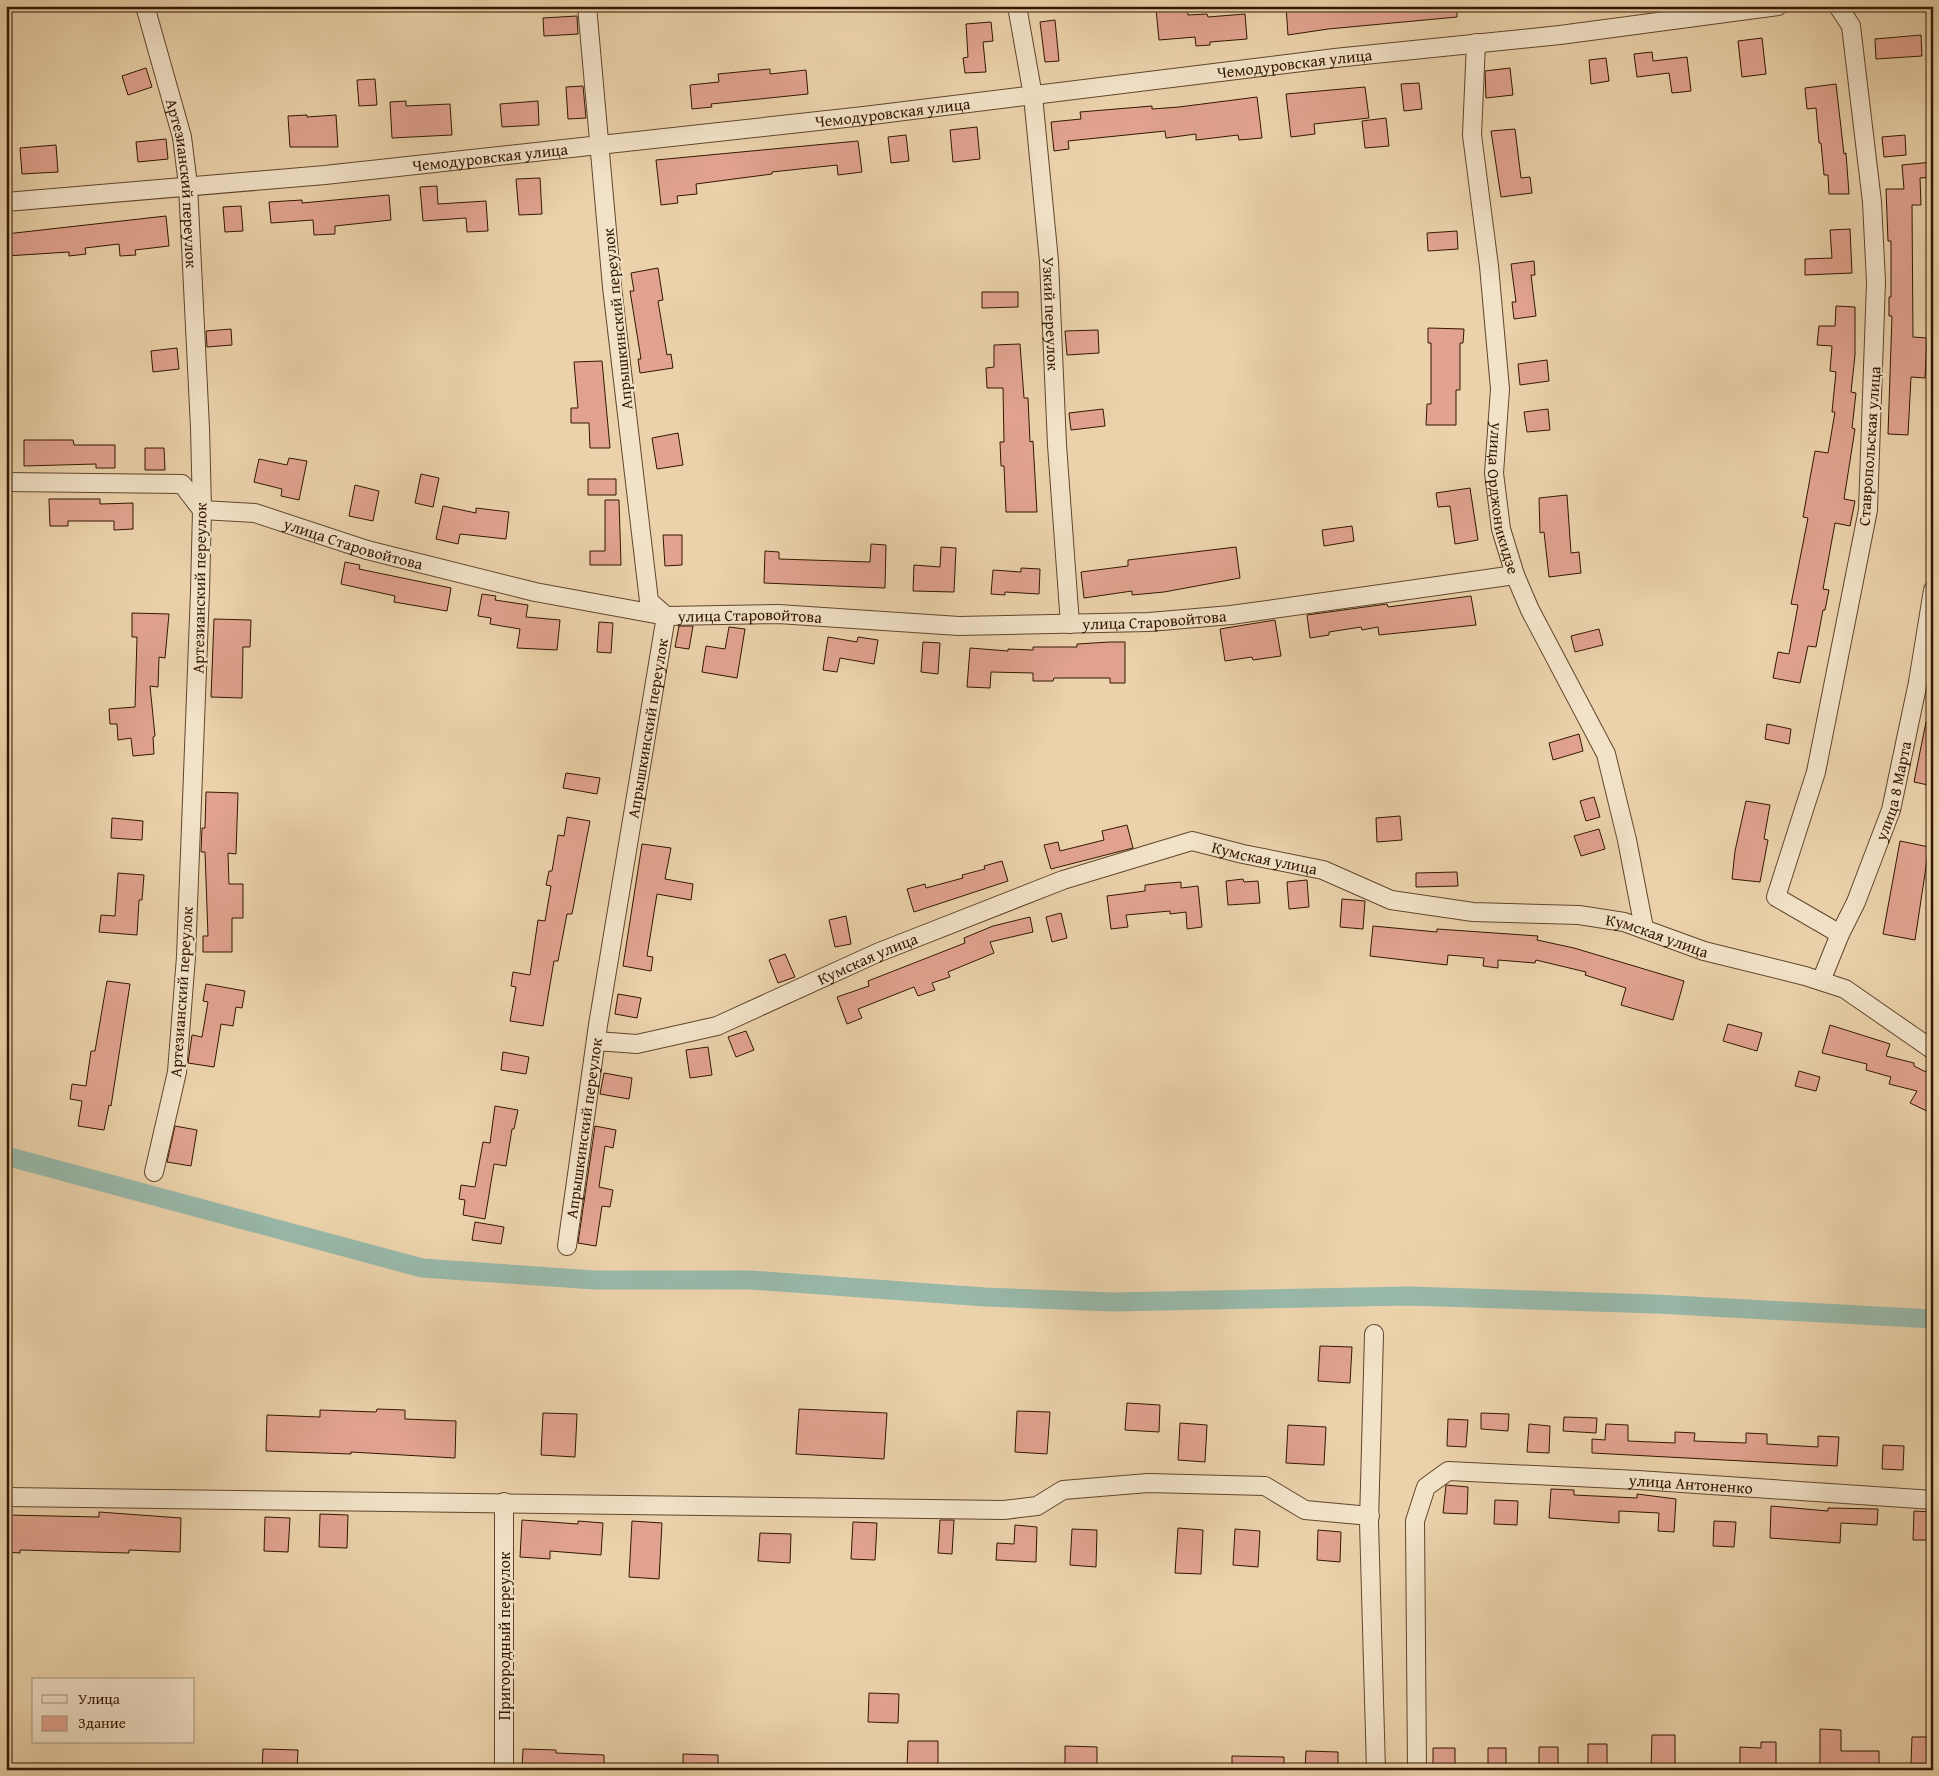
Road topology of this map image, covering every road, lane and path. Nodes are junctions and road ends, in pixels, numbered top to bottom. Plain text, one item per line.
1 (145, 6) edge
2 (587, 6) edge
3 (1017, 6) edge
4 (1778, 6) edge
5 (1838, 6) edge
6 (1476, 43) junction
7 (1033, 96) junction
8 (601, 143) junction
9 (188, 185) junction
10 (6, 202) edge
11 (6, 482) edge
12 (202, 510) junction
13 (1515, 575) junction
14 (1933, 590) edge
15 (666, 616) junction
16 (1070, 624) junction
17 (1644, 928) junction
18 (1840, 934) junction
19 (1821, 981) junction
20 (596, 1041) junction
21 (1933, 1050) edge
22 (154, 1172) dead end
23 (567, 1246) dead end
24 (1374, 1334) dead end
25 (6, 1497) edge
26 (1933, 1500) edge
27 (504, 1502) junction
28 (1370, 1516) junction
29 (504, 1770) edge
30 (1376, 1770) edge
31 (1417, 1770) edge

1 - 9 street, Артезианский переулок
2 - 8 street, Апрышкинский переулок
3 - 7 street, Узкий переулок
4 - 6 street, Чемодуровская улица
5 - 18 street, Ставропольская улица
6 - 7 street, Чемодуровская улица
6 - 13 street, улица Орджоникидзе
7 - 8 street, Чемодуровская улица
7 - 16 street, Узкий переулок
8 - 9 street, Чемодуровская улица
8 - 15 street, Апрышкинский переулок
9 - 10 street, Чемодуровская улица
9 - 12 street, Артезианский переулок
11 - 12 street
12 - 15 street, улица Старовойтова
12 - 22 street, Артезианский переулок
13 - 16 street, улица Старовойтова
13 - 17 street, улица Орджоникидзе
14 - 18 street, улица 8 Марта
15 - 16 street, улица Старовойтова
15 - 20 street, Апрышкинский переулок
17 - 19 street, Кумская улица
17 - 20 street, Кумская улица
18 - 19 street, улица 8 Марта
19 - 21 street, Кумская улица
20 - 23 street, Апрышкинский переулок
24 - 28 street
25 - 27 street
26 - 31 street, улица Антоненко
27 - 28 street
27 - 29 street, Пригородный переулок
28 - 30 street

